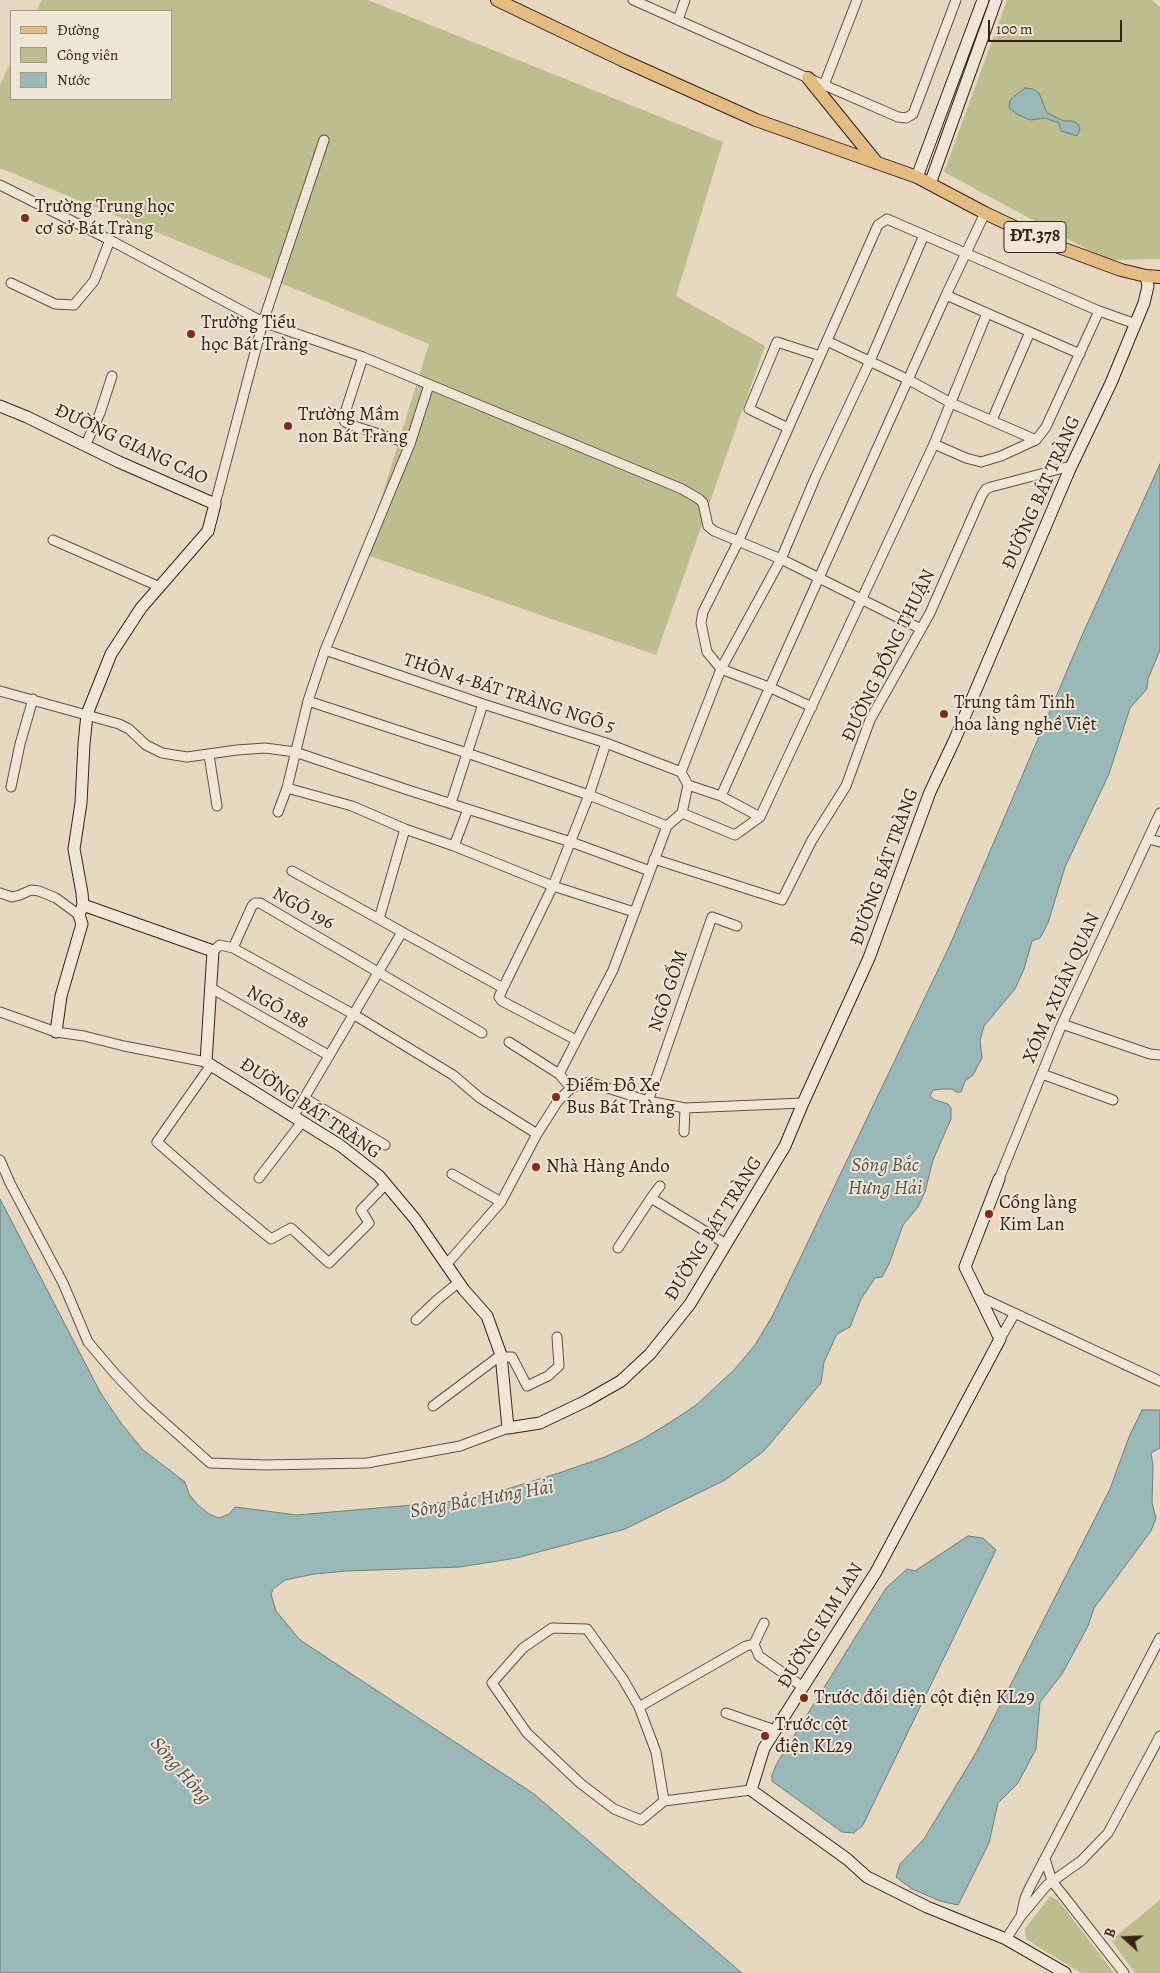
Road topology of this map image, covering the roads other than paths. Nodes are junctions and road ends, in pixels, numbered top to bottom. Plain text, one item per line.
1 (497, 0) edge
2 (633, 0) edge
3 (685, 0) edge
4 (856, 0) edge
5 (956, 0) edge
6 (983, 0) edge
7 (996, 0) edge
8 (678, 20) junction
9 (808, 78) junction
10 (824, 85) junction
11 (324, 140) dead end
12 (877, 163) junction
13 (917, 177) junction
14 (930, 184) junction
15 (0, 186) edge
16 (985, 213) junction
17 (924, 235) junction
18 (110, 240) junction
19 (965, 253) junction
20 (1146, 276) junction
21 (1160, 277) edge
22 (10, 283) dead end
23 (946, 295) junction
24 (1099, 311) junction
25 (988, 313) junction
26 (263, 322) junction
27 (1136, 324) junction
28 (1030, 332) junction
29 (827, 341) junction
30 (1080, 354) junction
31 (820, 356) junction
32 (363, 357) junction
33 (870, 361) junction
34 (112, 376) dead end
35 (909, 380) junction
36 (429, 385) junction
37 (951, 402) junction
38 (0, 406) edge
39 (992, 420) junction
40 (788, 428) junction
41 (1036, 440) junction
42 (86, 444) junction
43 (410, 444) junction
44 (934, 444) junction
45 (1072, 466) junction
46 (216, 504) junction
47 (53, 540) dead end
48 (738, 542) junction
49 (781, 558) junction
50 (820, 578) junction
51 (160, 587) junction
52 (862, 599) junction
53 (921, 629) junction
54 (325, 650) junction
55 (721, 669) junction
56 (771, 688) junction
57 (0, 691) edge
58 (33, 699) junction
59 (308, 702) junction
60 (483, 704) junction
61 (812, 707) junction
62 (87, 714) junction
63 (606, 743) junction
64 (295, 752) junction
65 (467, 753) junction
66 (209, 755) junction
67 (682, 772) junction
68 (688, 785) junction
69 (11, 787) dead end
70 (287, 788) junction
71 (589, 796) junction
72 (721, 796) junction
73 (451, 803) junction
74 (217, 806) dead end
75 (468, 809) junction
76 (278, 812) dead end
77 (682, 813) junction
78 (1160, 813) edge
79 (760, 817) junction
80 (667, 826) junction
81 (405, 829) junction
82 (1149, 839) junction
83 (571, 842) junction
84 (1160, 842) edge
85 (454, 846) junction
86 (654, 860) junction
87 (292, 871) dead end
88 (650, 871) junction
89 (553, 886) junction
90 (0, 893) edge
91 (81, 910) junction
92 (634, 912) junction
93 (379, 919) junction
94 (738, 926) dead end
95 (402, 932) junction
96 (234, 948) junction
97 (213, 951) junction
98 (379, 971) junction
99 (211, 988) junction
100 (503, 988) junction
101 (0, 1012) edge
102 (353, 1014) junction
103 (1062, 1024) junction
104 (56, 1032) junction
105 (482, 1033) dead end
106 (576, 1040) junction
107 (510, 1042) dead end
108 (1160, 1055) edge
109 (328, 1056) junction
110 (208, 1063) junction
111 (559, 1074) junction
112 (1042, 1074) junction
113 (570, 1088) junction
114 (304, 1098) junction
115 (1112, 1100) dead end
116 (648, 1101) junction
117 (803, 1103) junction
118 (685, 1108) junction
119 (298, 1120) junction
120 (684, 1132) dead end
121 (538, 1134) junction
122 (386, 1145) dead end
123 (0, 1160) edge
124 (452, 1174) dead end
125 (260, 1178) dead end
126 (999, 1179) joint
127 (386, 1184) junction
128 (660, 1186) dead end
129 (652, 1198) junction
130 (501, 1202) junction
131 (726, 1244) junction
132 (618, 1248) dead end
133 (446, 1265) junction
134 (459, 1282) junction
135 (980, 1297) junction
136 (1015, 1313) junction
137 (416, 1320) dead end
138 (557, 1337) dead end
139 (1000, 1339) junction
140 (501, 1356) junction
141 (1160, 1381) edge
142 (433, 1406) dead end
143 (508, 1428) junction
144 (764, 1623) dead end
145 (1160, 1638) edge
146 (754, 1644) junction
147 (803, 1687) junction
148 (638, 1707) junction
149 (726, 1713) dead end
150 (776, 1730) junction
151 (1160, 1736) edge
152 (751, 1790) junction
153 (664, 1801) junction
154 (1045, 1858) junction
155 (1052, 1881) junction
156 (1021, 1916) junction
157 (1006, 1939) junction
158 (1065, 1973) edge
159 (1124, 1973) edge

1 - 12 main road
2 - 8 street
3 - 8 street
4 - 10 street
5 - 10 street
6 - 13 street
7 - 14 street
8 - 9 street
9 - 10 street
9 - 12 main road
11 - 26 street
12 - 13 main road
13 - 14 main road, ĐT.378
14 - 16 main road, ĐT.378
15 - 18 street
16 - 19 street
16 - 20 main road, ĐT.378
17 - 19 street
17 - 29 street
17 - 33 street
18 - 22 street
18 - 26 street
19 - 23 street
19 - 24 street
20 - 21 main road, ĐT.378
20 - 27 street, ĐƯỜNG BÁT TRÀNG
23 - 25 street
23 - 35 street
24 - 27 street
24 - 30 street
25 - 28 street
25 - 37 street
26 - 32 street
26 - 46 street
27 - 45 street, ĐƯỜNG BÁT TRÀNG
28 - 30 street
28 - 39 street
29 - 31 street
29 - 33 street
30 - 41 street
31 - 40 street
31 - 40 street
32 - 36 street
32 - 43 street
33 - 35 street
33 - 49 street
34 - 42 street
35 - 37 street
35 - 50 street
36 - 43 street
36 - 48 street
37 - 39 street
37 - 44 street
38 - 42 street, ĐƯỜNG GIANG CAO
39 - 41 street
40 - 48 street
41 - 44 street
42 - 46 street, ĐƯỜNG GIANG CAO
43 - 54 street
44 - 52 street
45 - 53 street, ĐƯỜNG ĐỒNG THUẬN
45 - 117 street, ĐƯỜNG BÁT TRÀNG
46 - 51 street, ĐƯỜNG GIANG CAO
47 - 51 street
48 - 49 street
48 - 55 street
49 - 50 street
49 - 55 street
50 - 52 street
50 - 56 street
51 - 62 street, ĐƯỜNG GIANG CAO
52 - 53 street
52 - 61 street
53 - 86 street, ĐƯỜNG ĐỒNG THUẬN
54 - 59 street
54 - 60 street, THÔN 4-BÁT TRÀNG NGÕ 5
55 - 56 street
55 - 67 street
56 - 61 street
56 - 72 street
57 - 58 street
58 - 62 street
58 - 69 street
59 - 64 street
59 - 65 street
60 - 63 street, THÔN 4-BÁT TRÀNG NGÕ 5
60 - 65 street
61 - 79 street
62 - 66 street
62 - 91 street, ĐƯỜNG GIANG CAO
63 - 67 street, THÔN 4-BÁT TRÀNG NGÕ 5
63 - 71 street
64 - 66 street
64 - 70 street
64 - 73 street
65 - 71 street
65 - 73 street
66 - 74 street
67 - 68 street
68 - 72 street
68 - 77 street
70 - 76 street
70 - 81 street
71 - 80 street
71 - 83 street
72 - 79 street
73 - 75 street
75 - 83 street
75 - 85 street
77 - 79 street
77 - 80 street
78 - 82 street, XÓM 4 XUÂN QUAN
80 - 86 street
81 - 85 street
81 - 93 street
82 - 84 street
82 - 103 street, XÓM 4 XUÂN QUAN
83 - 88 street
83 - 89 street
85 - 89 street
86 - 88 street
87 - 93 street
88 - 92 street
89 - 92 street
89 - 100 street
90 - 91 street
91 - 97 street
91 - 104 street, ĐƯỜNG GIANG CAO
92 - 106 street
93 - 95 street
94 - 116 street, NGÕ GỐM
95 - 98 street
95 - 100 street
96 - 97 street
96 - 98 street, NGÕ 196
96 - 102 street
97 - 99 street
98 - 102 street
98 - 105 street
99 - 109 street, NGÕ 188
99 - 110 street
100 - 106 street
101 - 104 street
102 - 109 street
102 - 121 street
103 - 108 street
103 - 112 street, XÓM 4 XUÂN QUAN
104 - 110 street
106 - 111 street
107 - 111 street
109 - 114 street
110 - 119 street, ĐƯỜNG BÁT TRÀNG
110 - 127 street
111 - 113 street
112 - 115 street
112 - 126 street, XÓM 4 XUÂN QUAN
113 - 116 street
113 - 121 street
114 - 119 street
114 - 122 street
116 - 118 street
117 - 118 street
117 - 131 street, ĐƯỜNG BÁT TRÀNG
118 - 120 street
119 - 125 street
119 - 127 street, ĐƯỜNG BÁT TRÀNG
121 - 130 street
123 - 143 street
124 - 130 street
126 - 135 street
127 - 133 street, ĐƯỜNG BÁT TRÀNG
128 - 129 street
129 - 131 street
129 - 132 street
130 - 133 street
131 - 143 street, ĐƯỜNG BÁT TRÀNG
133 - 134 street, ĐƯỜNG BÁT TRÀNG
134 - 137 street
134 - 140 street, ĐƯỜNG BÁT TRÀNG
135 - 136 street
135 - 139 street
136 - 139 street
136 - 141 street
138 - 140 street
139 - 147 street, ĐƯỜNG KIM LAN
140 - 142 street
140 - 143 street, ĐƯỜNG BÁT TRÀNG
144 - 146 street
145 - 154 street
146 - 147 street
146 - 148 street
147 - 150 street, ĐƯỜNG KIM LAN
148 - 153 street
148 - 153 street
149 - 150 street
150 - 152 street, ĐƯỜNG KIM LAN
151 - 155 street
152 - 153 street
152 - 157 street
154 - 155 street
154 - 156 street
155 - 156 street
155 - 159 street
156 - 157 street
157 - 158 street

